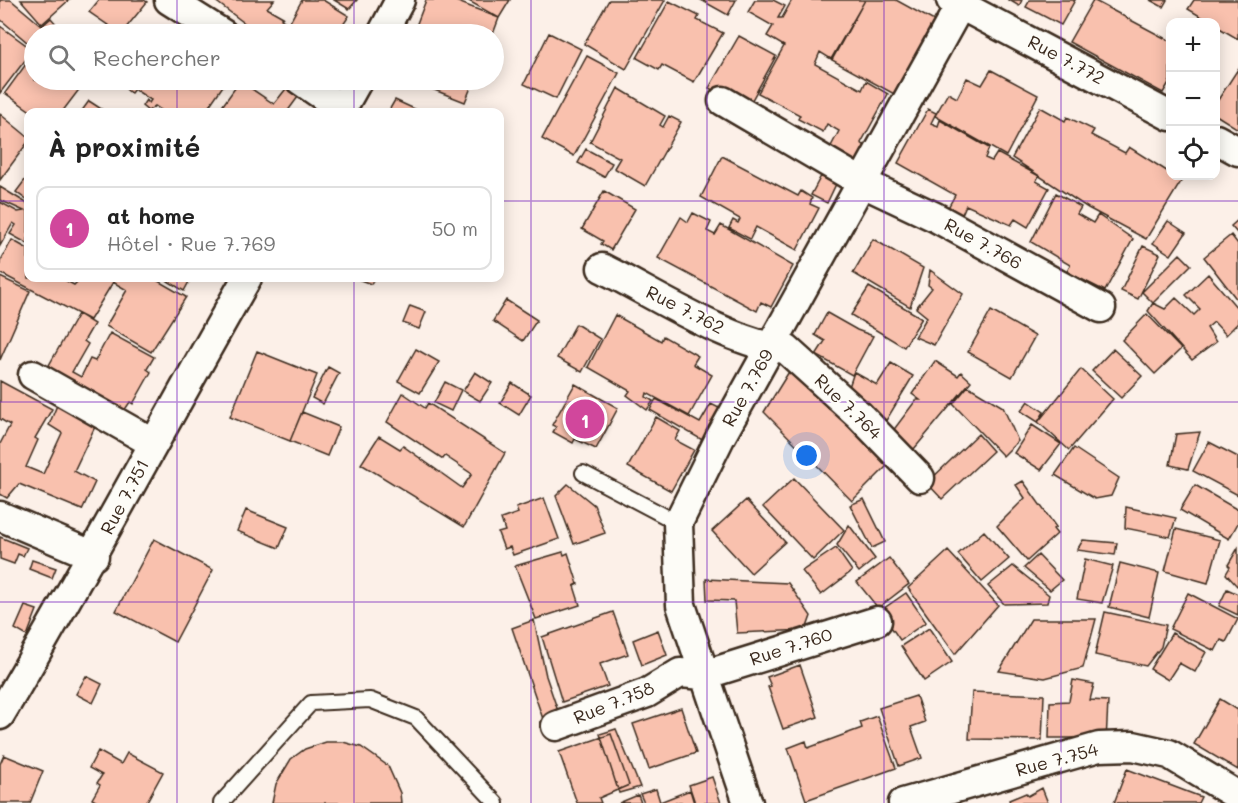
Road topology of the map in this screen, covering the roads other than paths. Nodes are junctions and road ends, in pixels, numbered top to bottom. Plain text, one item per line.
1 (169, 0) edge
2 (400, 0) edge
3 (958, 2) edge
4 (207, 24) edge
5 (387, 24) edge
6 (313, 90) edge
7 (353, 90) edge
8 (723, 101) dead end
9 (337, 108) edge
10 (343, 108) edge
11 (1166, 114) edge
12 (1220, 142) edge
13 (1238, 151) edge
14 (863, 183) junction
15 (602, 268) dead end
16 (245, 282) edge
17 (1101, 308) dead end
18 (771, 347) junction
19 (33, 375) dead end
20 (153, 443) junction
21 (583, 472) dead end
22 (920, 478) dead end
23 (0, 516) edge
24 (678, 523) junction
25 (94, 556) junction
26 (877, 621) dead end
27 (705, 675) junction
28 (0, 715) edge
29 (556, 726) dead end
30 (1238, 796) edge
31 (221, 803) edge
32 (496, 803) edge
33 (748, 803) edge
34 (903, 803) edge

1 - 4 street
2 - 5 street
3 - 11 street, Rue 7.772
3 - 14 street, Rue 7.769
6 - 9 street
7 - 10 street
8 - 14 street, Rue 7.766
12 - 13 street
14 - 17 street, Rue 7.766
14 - 18 street, Rue 7.769
15 - 18 street, Rue 7.762
16 - 20 street, Rue 7.751
18 - 22 street, Rue 7.764
18 - 24 street, Rue 7.769
19 - 20 street
20 - 25 street, Rue 7.751
21 - 24 lane
23 - 25 street
24 - 27 street, Rue 7.769
25 - 28 street, Rue 7.751
26 - 27 street, Rue 7.760
27 - 29 street, Rue 7.758
27 - 33 street, Rue 7.769
30 - 34 street, Rue 7.754
31 - 32 lane

